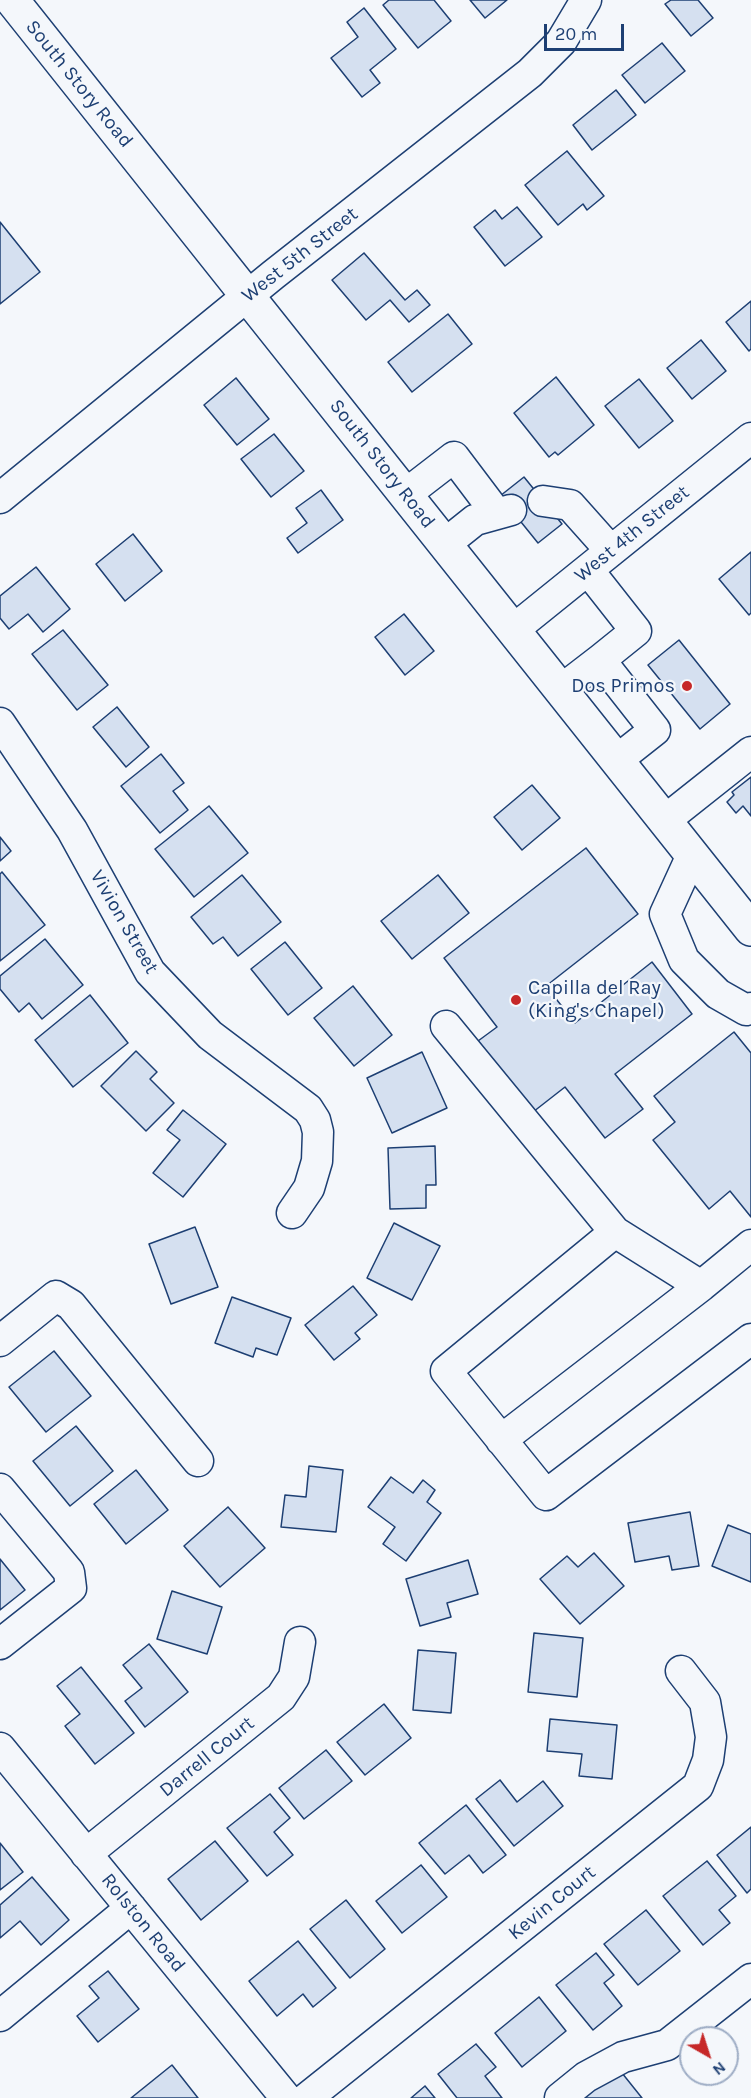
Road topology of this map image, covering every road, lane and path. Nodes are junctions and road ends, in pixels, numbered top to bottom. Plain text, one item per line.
1 (12, 0) edge
2 (586, 0) edge
3 (248, 296) junction
4 (751, 438) edge
5 (406, 494) junction
6 (0, 498) edge
7 (543, 501) dead end
8 (445, 544) junction
9 (611, 551) junction
10 (588, 570) junction
11 (513, 630) junction
12 (600, 660) junction
13 (561, 690) junction
14 (0, 723) edge
15 (751, 752) edge
16 (617, 760) junction
17 (664, 820) junction
18 (692, 855) junction
19 (751, 929) edge
20 (751, 1008) edge
21 (446, 1026) dead end
22 (292, 1213) dead end
23 (615, 1232) junction
24 (751, 1245) edge
25 (701, 1286) junction
26 (751, 1339) edge
27 (0, 1341) edge
28 (501, 1440) junction
29 (198, 1461) dead end
30 (0, 1490) edge
31 (300, 1642) dead end
32 (0, 1644) edge
33 (681, 1671) dead end
34 (0, 1748) edge
35 (86, 1854) junction
36 (131, 1908) junction
37 (751, 1979) edge
38 (0, 2016) edge
39 (286, 2098) edge
40 (307, 2098) edge
41 (560, 2098) edge

1 - 3 main road, South Story Road
2 - 3 street, West 5th Street
3 - 5 main road, South Story Road
3 - 6 street, West 5th Street
4 - 9 street, West 4th Street
5 - 8 main road, South Story Road
5 - 8 street
7 - 9 street
8 - 11 main road, South Story Road
9 - 10 street, West 4th Street
10 - 11 street, West 4th Street
10 - 12 street
11 - 13 main road, South Story Road
12 - 13 street
12 - 16 street
13 - 16 main road, South Story Road
14 - 22 street, Vivion Street
15 - 17 street
16 - 17 main road, South Story Road
17 - 18 main road, South Story Road
18 - 19 main road, South Story Road
18 - 20 street
21 - 23 street
23 - 25 street
23 - 28 street
24 - 25 street
25 - 28 street
26 - 28 street
27 - 29 street
30 - 32 street
31 - 35 street, Darrell Court
33 - 40 street, Kevin Court
34 - 35 street, Rolston Road
35 - 36 street, Rolston Road
36 - 38 street
36 - 39 street, Rolston Road
37 - 41 street

